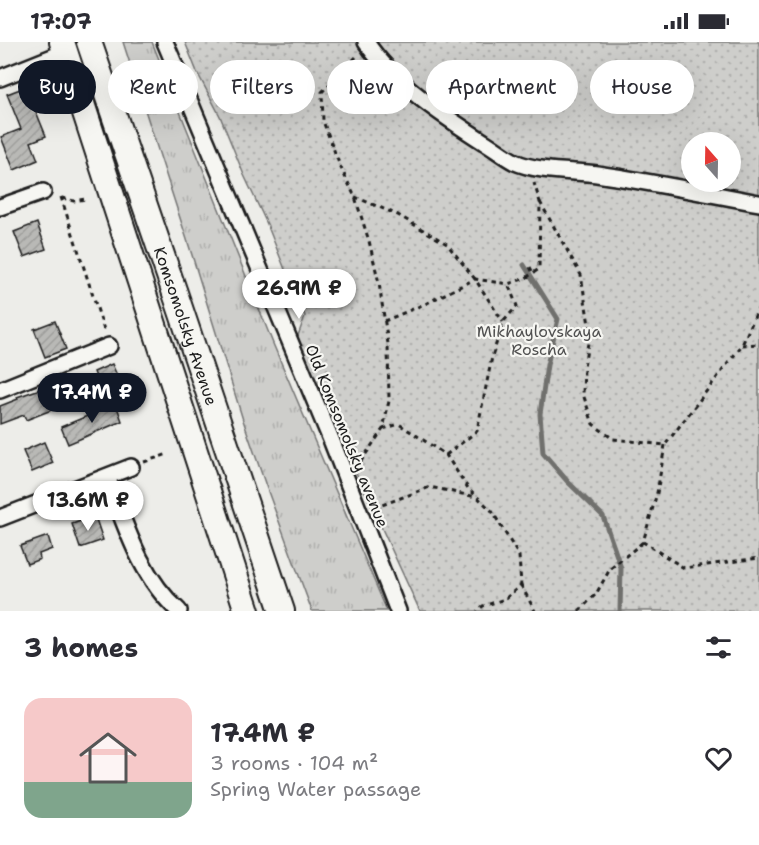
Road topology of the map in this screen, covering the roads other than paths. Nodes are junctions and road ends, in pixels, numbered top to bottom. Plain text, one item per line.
1 (89, 42) edge
2 (165, 42) edge
3 (367, 43) edge
4 (63, 47) edge
5 (0, 78) edge
6 (43, 192) road end
7 (759, 203) edge
8 (0, 207) edge
9 (109, 346) road end
10 (0, 390) edge
11 (131, 467) road end
12 (107, 477) junction
13 (0, 518) edge
14 (180, 611) edge
15 (247, 611) edge
16 (282, 611) edge
17 (398, 611) edge

1 - 16 main road, Komsomolsky Avenue
2 - 17 street, Old Komsomolsky avenue
3 - 7 street
4 - 5 street
4 - 15 main road, Komsomolsky Avenue
6 - 8 street
9 - 10 street
11 - 12 street
12 - 13 street
12 - 14 street

